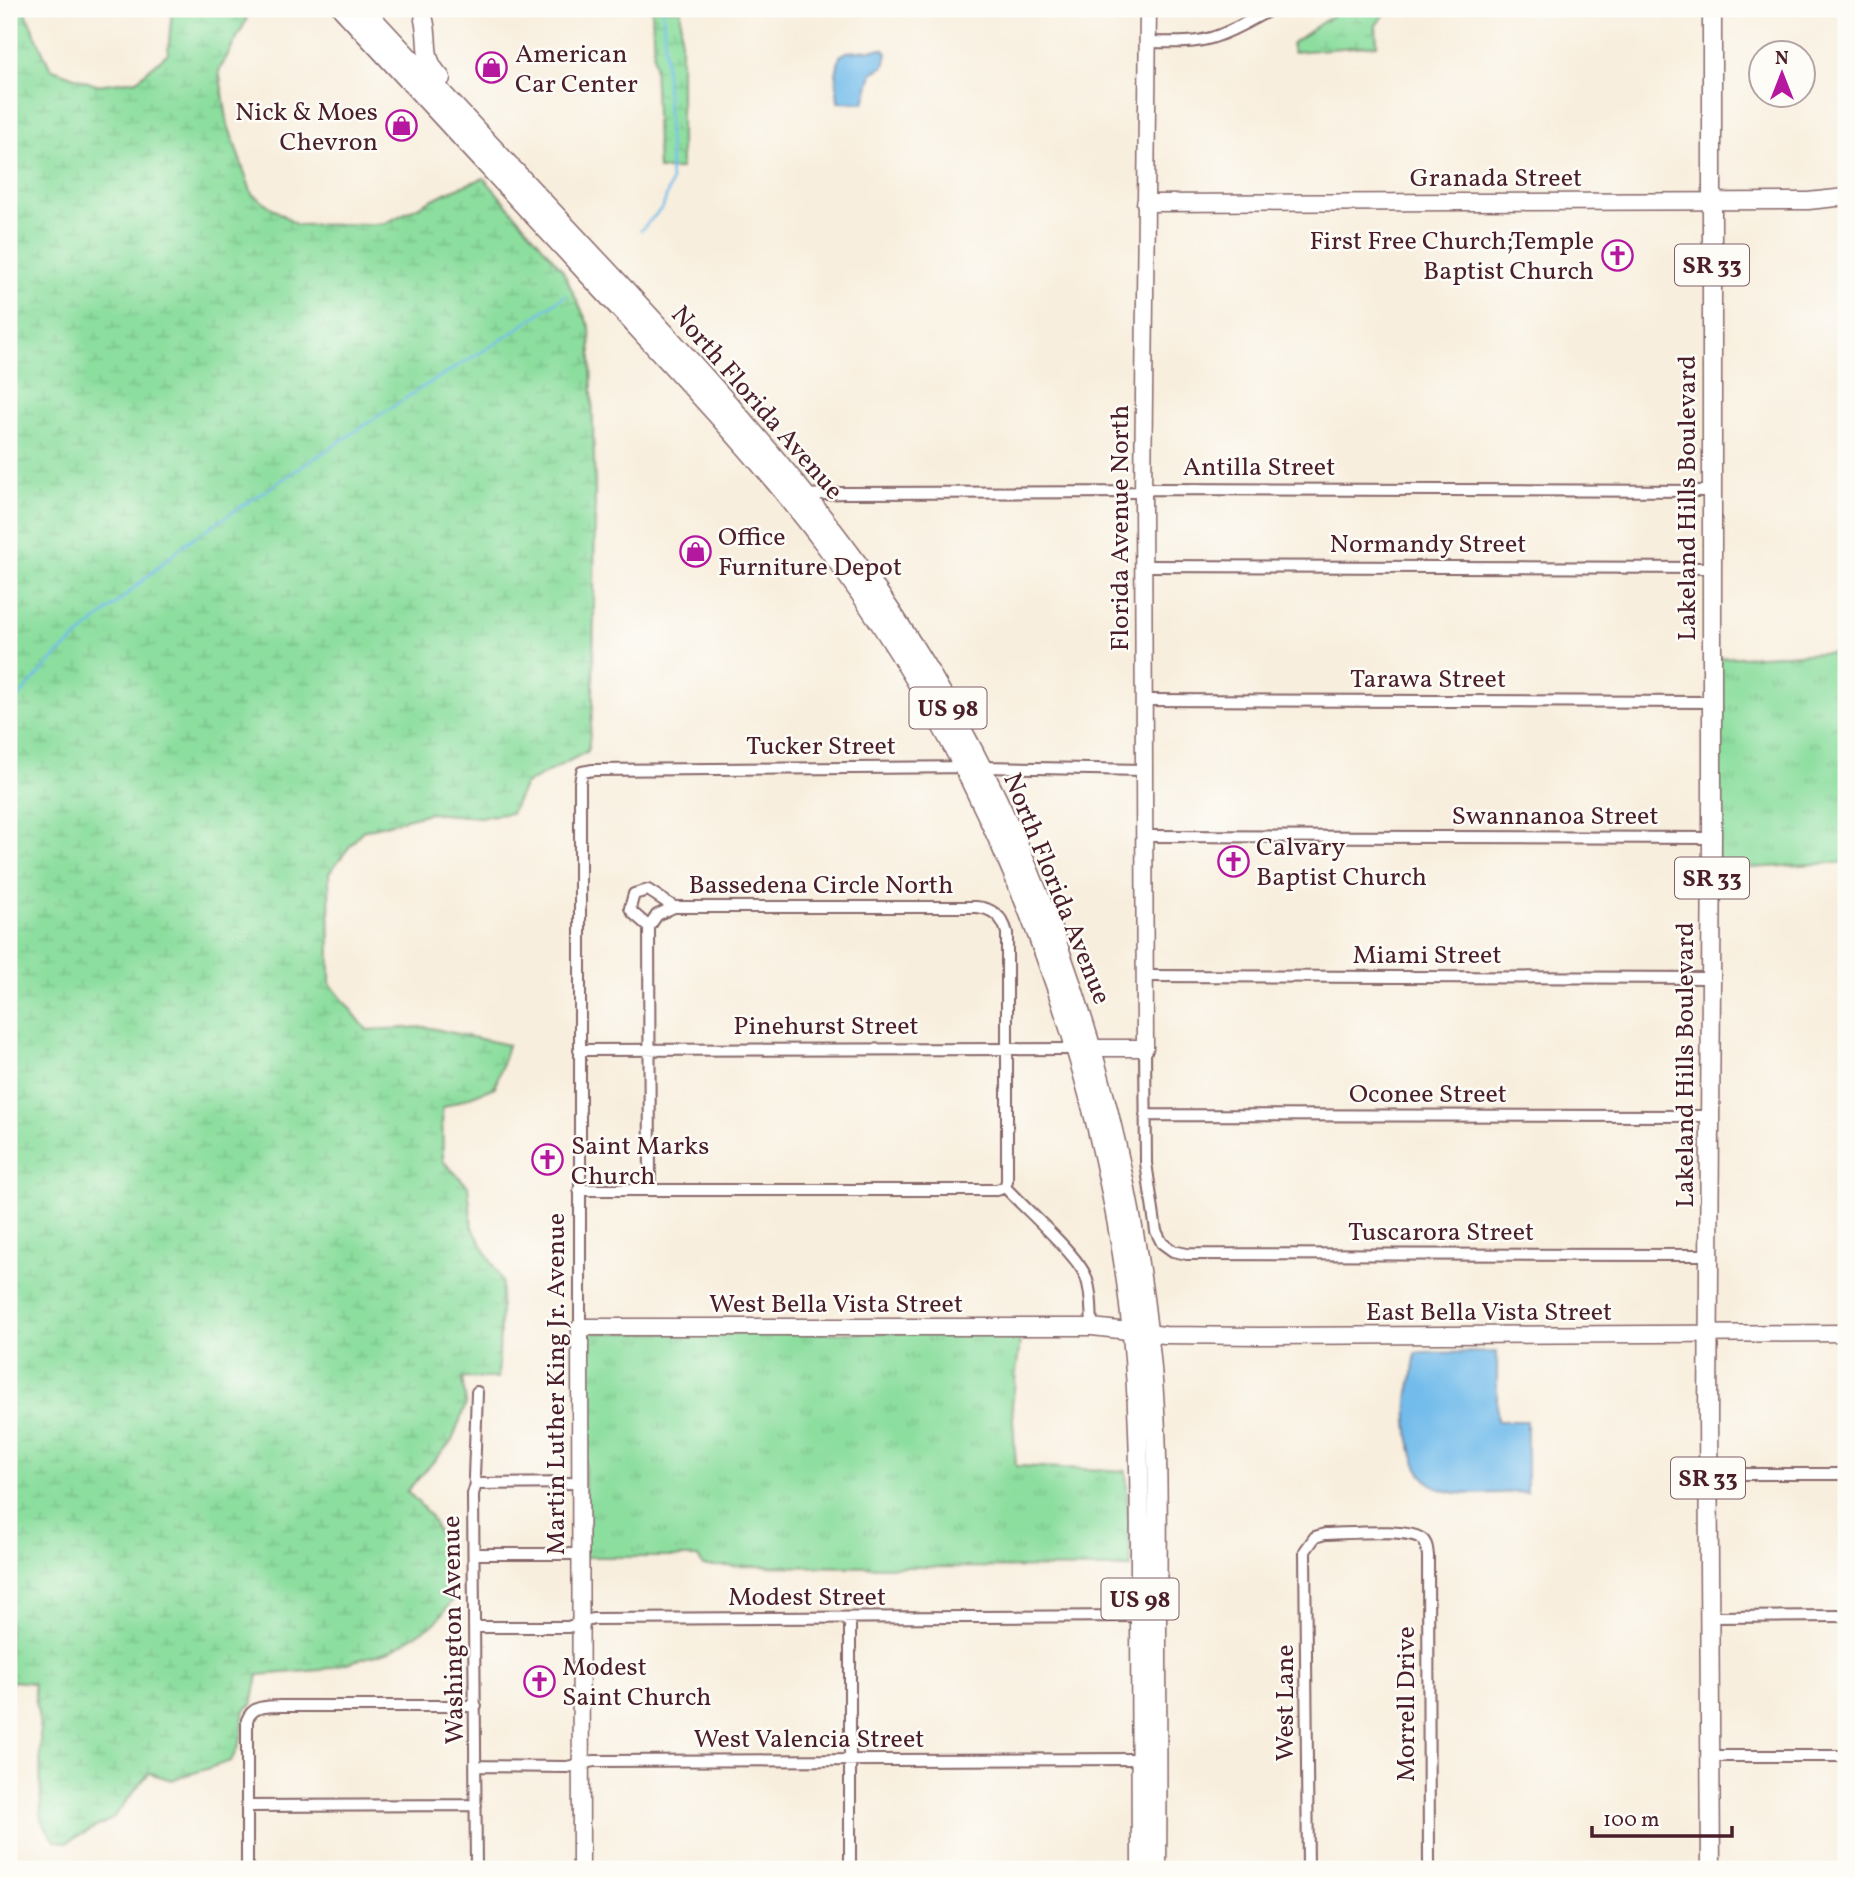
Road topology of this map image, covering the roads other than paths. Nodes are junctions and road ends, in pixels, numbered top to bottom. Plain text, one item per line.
1 (342, 9) edge
2 (364, 9) edge
3 (1148, 9) edge
4 (1272, 9) edge
5 (1712, 9) edge
6 (424, 20) dead end
7 (1149, 42) junction
8 (394, 53) junction
9 (474, 127) junction
10 (1846, 197) edge
11 (1711, 201) junction
12 (1145, 203) junction
13 (524, 205) junction
14 (631, 296) junction
15 (630, 320) junction
16 (730, 405) junction
17 (743, 444) junction
18 (1712, 491) junction
19 (1143, 492) junction
20 (807, 495) junction
21 (847, 549) junction
22 (1144, 566) junction
23 (1712, 568) junction
24 (1144, 700) junction
25 (1712, 702) junction
26 (962, 767) junction
27 (981, 767) junction
28 (1144, 770) junction
29 (582, 772) joint
30 (1145, 836) junction
31 (1712, 838) junction
32 (674, 907) junction
33 (649, 927) junction
34 (1143, 976) junction
35 (1711, 978) junction
36 (1145, 1048) junction
37 (649, 1049) junction
38 (1007, 1049) junction
39 (1083, 1049) junction
40 (579, 1050) junction
41 (1145, 1115) junction
42 (1711, 1116) junction
43 (1004, 1187) junction
44 (650, 1190) junction
45 (579, 1191) junction
46 (1709, 1255) junction
47 (580, 1327) junction
48 (1092, 1327) junction
49 (1140, 1331) junction
50 (1846, 1333) edge
51 (1708, 1336) junction
52 (477, 1392) dead end
53 (1708, 1474) junction
54 (1846, 1474) edge
55 (580, 1483) junction
56 (476, 1485) junction
57 (1423, 1539) joint
58 (475, 1554) junction
59 (580, 1554) junction
60 (1140, 1616) junction
61 (1846, 1616) edge
62 (1709, 1617) junction
63 (845, 1619) junction
64 (580, 1624) junction
65 (475, 1628) junction
66 (476, 1706) junction
67 (1157, 1717) junction
68 (1710, 1756) junction
69 (1846, 1756) edge
70 (850, 1760) junction
71 (581, 1763) junction
72 (477, 1766) junction
73 (1141, 1767) junction
74 (247, 1805) junction
75 (476, 1805) junction
76 (247, 1869) edge
77 (476, 1869) edge
78 (581, 1869) edge
79 (850, 1869) edge
80 (1141, 1869) edge
81 (1150, 1869) edge
82 (1157, 1869) edge
83 (1307, 1869) edge
84 (1429, 1869) edge
85 (1711, 1869) edge

1 - 8 main road, US 98
2 - 8 main road, US 98
3 - 7 street, Florida Avenue North
4 - 7 street
5 - 11 main road, Lakeland Hills Boulevard / SR 33
6 - 9 main road
7 - 12 street, Florida Avenue North
8 - 9 main road, North Florida Avenue / US 98
8 - 13 main road, North Florida Avenue / US 98
9 - 14 main road, North Florida Avenue / US 98
10 - 11 street, Granada Street
11 - 12 street, Granada Street
11 - 18 main road, Lakeland Hills Boulevard / SR 33
12 - 19 street, Florida Avenue North
13 - 14 main road
13 - 15 main road, North Florida Avenue / US 98
14 - 16 main road, North Florida Avenue / US 98
15 - 16 main road
15 - 17 main road, North Florida Avenue / US 98
16 - 20 main road, North Florida Avenue / US 98
17 - 21 main road
17 - 26 main road, North Florida Avenue / US 98
18 - 19 street, Antilla Street
18 - 23 main road, Lakeland Hills Boulevard / SR 33
19 - 20 street, Antilla Street
19 - 22 street, Florida Avenue North
20 - 21 main road, North Florida Avenue / US 98
21 - 27 main road, North Florida Avenue / US 98
22 - 23 street, Normandy Street
22 - 24 street, Florida Avenue North
23 - 25 main road, Lakeland Hills Boulevard / SR 33
24 - 25 street, Tarawa Street
24 - 28 street, Florida Avenue North
25 - 31 main road, Lakeland Hills Boulevard / SR 33
26 - 27 street, Tucker Street
26 - 29 street, Tucker Street
26 - 39 main road, North Florida Avenue / US 98
27 - 28 street, Tucker Street
27 - 39 main road, North Florida Avenue / US 98
28 - 30 street, Florida Avenue North
29 - 40 street, Martin Luther King Jr. Avenue
30 - 31 street, Swannanoa Street
30 - 34 street, Florida Avenue North
31 - 35 main road, Lakeland Hills Boulevard / SR 33
32 - 33 street, Bassedena Circle North
32 - 33 street
32 - 38 street, Bassedena Circle North
33 - 37 street
34 - 35 street, Miami Street
34 - 36 street, Florida Avenue North
35 - 42 main road, Lakeland Hills Boulevard / SR 33
36 - 39 street, Pinehurst Street
36 - 41 street
37 - 38 street, Pinehurst Street
37 - 40 street, Pinehurst Street
37 - 44 street
38 - 39 street, Pinehurst Street
38 - 43 street
39 - 49 main road, North Florida Avenue / US 98
40 - 45 street, Martin Luther King Jr. Avenue
41 - 42 street, Oconee Street
41 - 46 street, Tuscarora Street
42 - 46 main road, Lakeland Hills Boulevard / SR 33
43 - 44 street
43 - 48 street
44 - 45 street
45 - 47 street, Martin Luther King Jr. Avenue
46 - 51 main road, Lakeland Hills Boulevard / SR 33
47 - 48 street, West Bella Vista Street
47 - 55 street, Martin Luther King Jr. Avenue
48 - 49 street, West Bella Vista Street
49 - 51 street, East Bella Vista Street
49 - 60 main road, North Florida Avenue / US 98
49 - 67 main road, North Florida Avenue / US 98
50 - 51 street, East Bella Vista Street
51 - 53 main road, Lakeland Hills Boulevard / SR 33
52 - 56 street, Washington Avenue
53 - 54 street
53 - 62 main road, Lakeland Hills Boulevard / SR 33
55 - 56 street
55 - 59 street, Martin Luther King Jr. Avenue
56 - 58 street, Washington Avenue
57 - 83 street, West Lane
57 - 84 street, Morrell Drive
58 - 59 street
58 - 65 street, Washington Avenue
59 - 64 street, Martin Luther King Jr. Avenue
60 - 63 street, Modest Street
60 - 67 main road
60 - 73 main road, North Florida Avenue / US 98
61 - 62 street
62 - 68 main road, Lakeland Hills Boulevard / SR 33
63 - 64 street, Modest Street
63 - 70 street
64 - 65 street, Modest Street
64 - 71 street, Martin Luther King Jr. Avenue
65 - 66 street, Washington Avenue
66 - 72 street, Washington Avenue
66 - 74 street
67 - 82 main road, North Florida Avenue / US 98
68 - 69 street
68 - 85 main road, Lakeland Hills Boulevard / SR 33
70 - 71 street, West Valencia Street
70 - 73 street, West Valencia Street
70 - 79 street
71 - 72 street, West Valencia Street
71 - 78 street, Martin Luther King Jr. Avenue
72 - 75 street, Washington Avenue
73 - 80 main road, North Florida Avenue / US 98
73 - 81 main road
74 - 75 street
74 - 76 street
75 - 77 street, Washington Avenue

